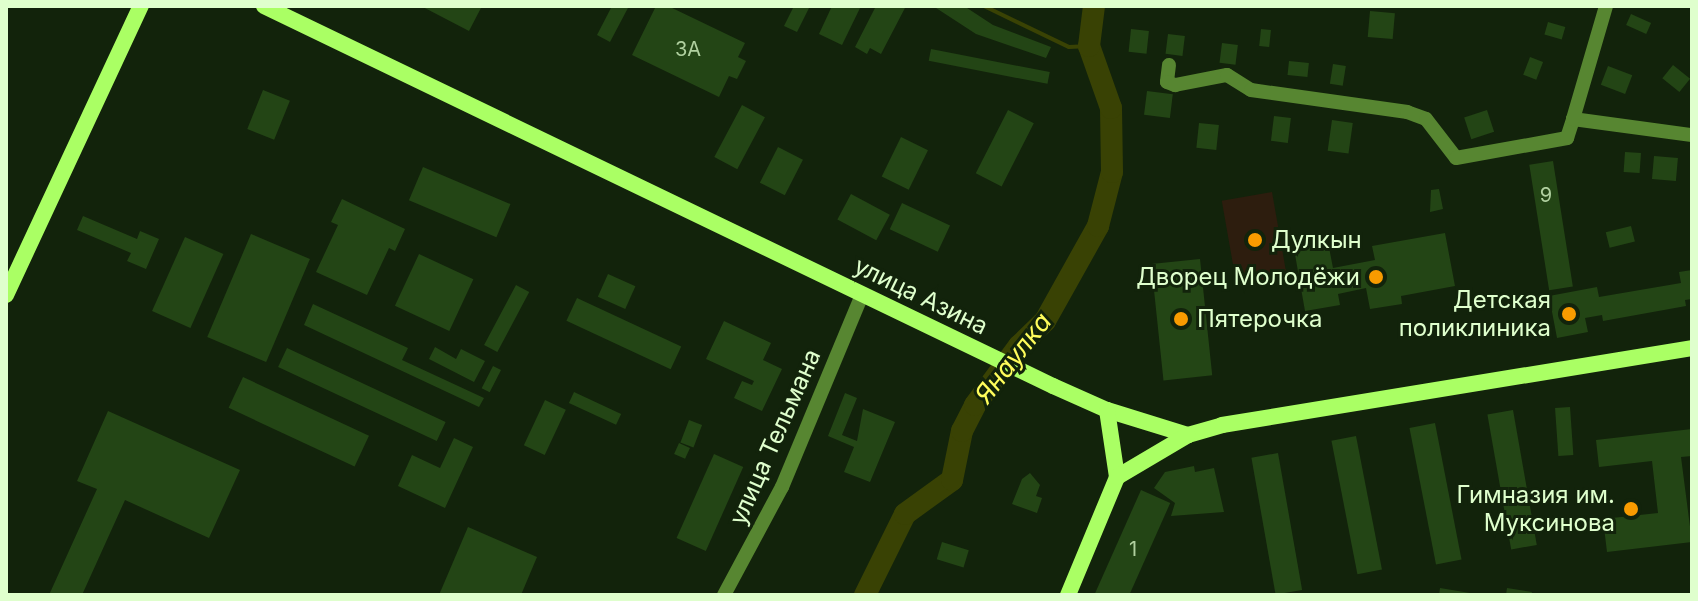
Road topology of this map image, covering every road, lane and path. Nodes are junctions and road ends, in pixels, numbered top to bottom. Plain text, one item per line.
1 (141, 6) edge
2 (264, 6) edge
3 (1606, 6) edge
4 (1169, 65) dead end
5 (1573, 119) junction
6 (1692, 135) edge
7 (6, 295) edge
8 (862, 295) junction
9 (1692, 348) edge
10 (1107, 410) junction
11 (1188, 435) junction
12 (1117, 477) junction
13 (724, 595) edge
14 (1068, 595) edge

1 - 7 street
2 - 8 street, улица Азина
3 - 5 street
4 - 5 street
5 - 6 street
8 - 10 street, улица Азина
8 - 13 street, улица Тельмана
9 - 11 street
10 - 11 street, улица Азина
10 - 12 street
11 - 12 street
12 - 14 street

